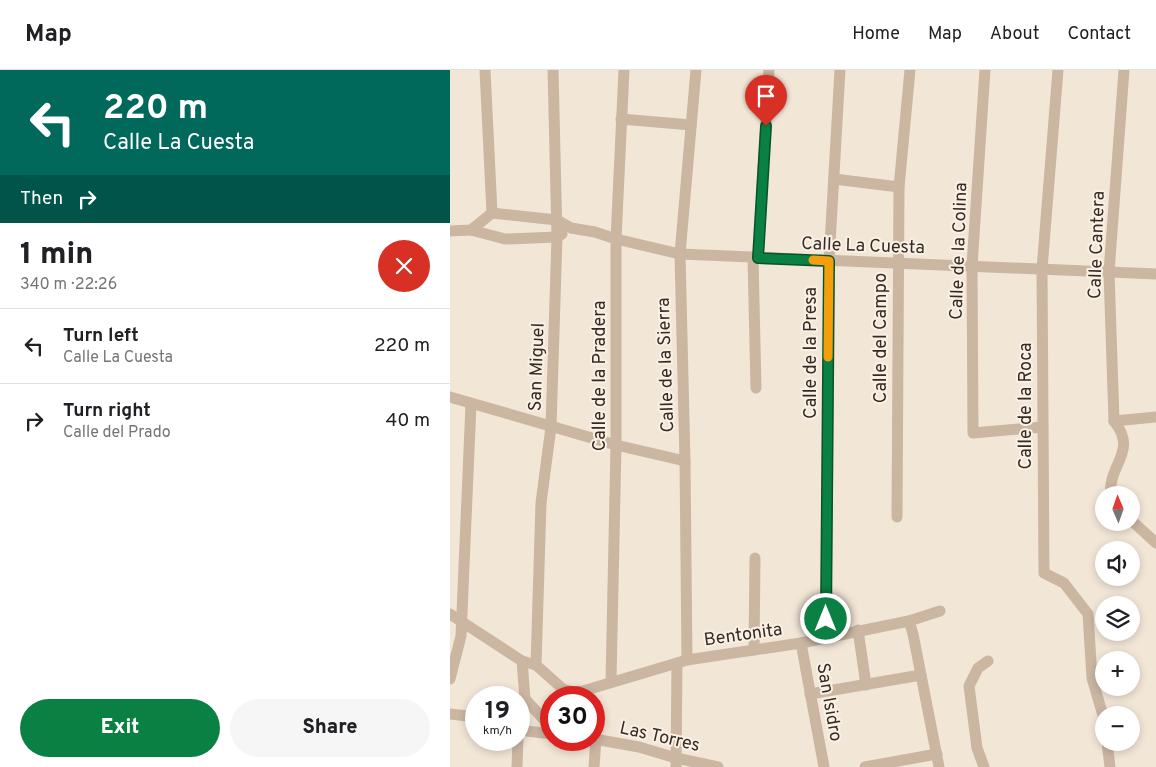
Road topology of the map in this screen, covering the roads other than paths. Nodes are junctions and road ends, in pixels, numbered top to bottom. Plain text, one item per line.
1 (484, 70) edge
2 (553, 70) edge
3 (624, 70) edge
4 (696, 70) edge
5 (769, 70) edge
6 (840, 70) edge
7 (910, 70) edge
8 (985, 70) edge
9 (1058, 70) edge
10 (1124, 70) edge
11 (621, 119) junction
12 (691, 125) junction
13 (834, 179) junction
14 (899, 187) junction
15 (492, 214) junction
16 (557, 220) junction
17 (571, 228) junction
18 (471, 230) junction
19 (450, 231) edge
20 (557, 237) junction
21 (616, 239) junction
22 (680, 254) junction
23 (756, 258) junction
24 (829, 261) junction
25 (898, 264) junction
26 (972, 266) junction
27 (1042, 269) junction
28 (1109, 272) junction
29 (1156, 274) edge
30 (756, 388) dead end
31 (450, 397) edge
32 (471, 404) junction
33 (1156, 417) edge
34 (1114, 422) junction
35 (551, 427) junction
36 (1042, 427) junction
37 (616, 445) junction
38 (685, 461) junction
39 (1110, 486) edge
40 (897, 517) dead end
41 (1140, 528) edge
42 (1156, 543) edge
43 (755, 558) dead end
44 (940, 611) dead end
45 (450, 614) edge
46 (909, 621) junction
47 (462, 622) junction
48 (858, 630) junction
49 (826, 637) junction
50 (801, 643) junction
51 (754, 650) junction
52 (522, 661) junction
53 (682, 661) junction
54 (988, 661) dead end
55 (536, 664) junction
56 (921, 675) junction
57 (450, 679) edge
58 (611, 682) junction
59 (866, 685) junction
60 (810, 694) junction
61 (1100, 706) edge
62 (450, 714) edge
63 (465, 716) edge
64 (540, 716) edge
65 (605, 741) edge
66 (518, 751) edge
67 (595, 751) edge
68 (1108, 751) edge
69 (937, 754) junction
70 (676, 763) edge
71 (517, 767) edge
72 (594, 767) edge
73 (718, 767) edge
74 (824, 767) edge
75 (865, 767) edge
76 (940, 767) edge
77 (984, 767) edge
78 (1110, 767) edge

1 - 15 street
2 - 16 street, San Miguel
3 - 11 street, Calle de la Pradera
4 - 12 street, Calle de la Sierra
5 - 23 street
6 - 13 street, Calle de la Presa
7 - 14 street, Calle del Campo
8 - 26 street, Calle de la Colina
9 - 27 street, Calle de la Roca
10 - 28 street, Calle Cantera
11 - 12 street
11 - 21 street, Calle de la Pradera
12 - 22 street, Calle de la Sierra
13 - 14 street
13 - 24 street, Calle de la Presa
14 - 25 street, Calle del Campo
15 - 16 street, Calle La Cuesta
15 - 18 street
16 - 17 street, Calle La Cuesta
16 - 20 street, San Miguel
17 - 20 street
17 - 21 street, Calle La Cuesta
18 - 19 street
18 - 20 street
20 - 35 street, San Miguel
21 - 22 street, Calle La Cuesta
21 - 37 street, Calle de la Pradera
22 - 23 street, Calle La Cuesta
22 - 38 street, Calle de la Sierra
23 - 24 street, Calle La Cuesta
23 - 30 street
24 - 25 street, Calle La Cuesta
24 - 49 street, Calle de la Presa
25 - 26 street, Calle La Cuesta
25 - 40 street, Calle del Campo
26 - 27 street, Calle La Cuesta
26 - 36 street, Calle de la Colina
27 - 28 street, Calle La Cuesta
27 - 36 street, Calle de la Roca
28 - 29 street, Calle La Cuesta
28 - 34 street, Calle Cantera
31 - 32 street
32 - 35 street
32 - 47 street
33 - 34 street
34 - 39 street
35 - 37 street
35 - 55 street, San Miguel
36 - 61 street, Calle de la Roca
37 - 38 street
37 - 58 street, Calle de la Pradera
38 - 53 street, Calle de la Sierra
41 - 42 street
43 - 51 street
44 - 46 street, Bentonita
45 - 47 street
46 - 48 street, Bentonita
46 - 56 street
47 - 52 street
47 - 57 street
48 - 49 street, Bentonita
48 - 59 street
49 - 50 street, Bentonita
50 - 51 street, Bentonita
50 - 60 street, San Isidro
51 - 53 street, Bentonita
52 - 55 street
52 - 64 street
53 - 58 street, Bentonita
53 - 70 street, Calle de la Sierra
54 - 77 street
55 - 58 street, Bentonita
56 - 59 street
56 - 69 street
59 - 60 street
60 - 74 street, San Isidro
62 - 63 street
65 - 70 street, Las Torres
66 - 71 street
67 - 72 street
68 - 78 street
69 - 75 street
69 - 76 street
70 - 73 street, Las Torres

